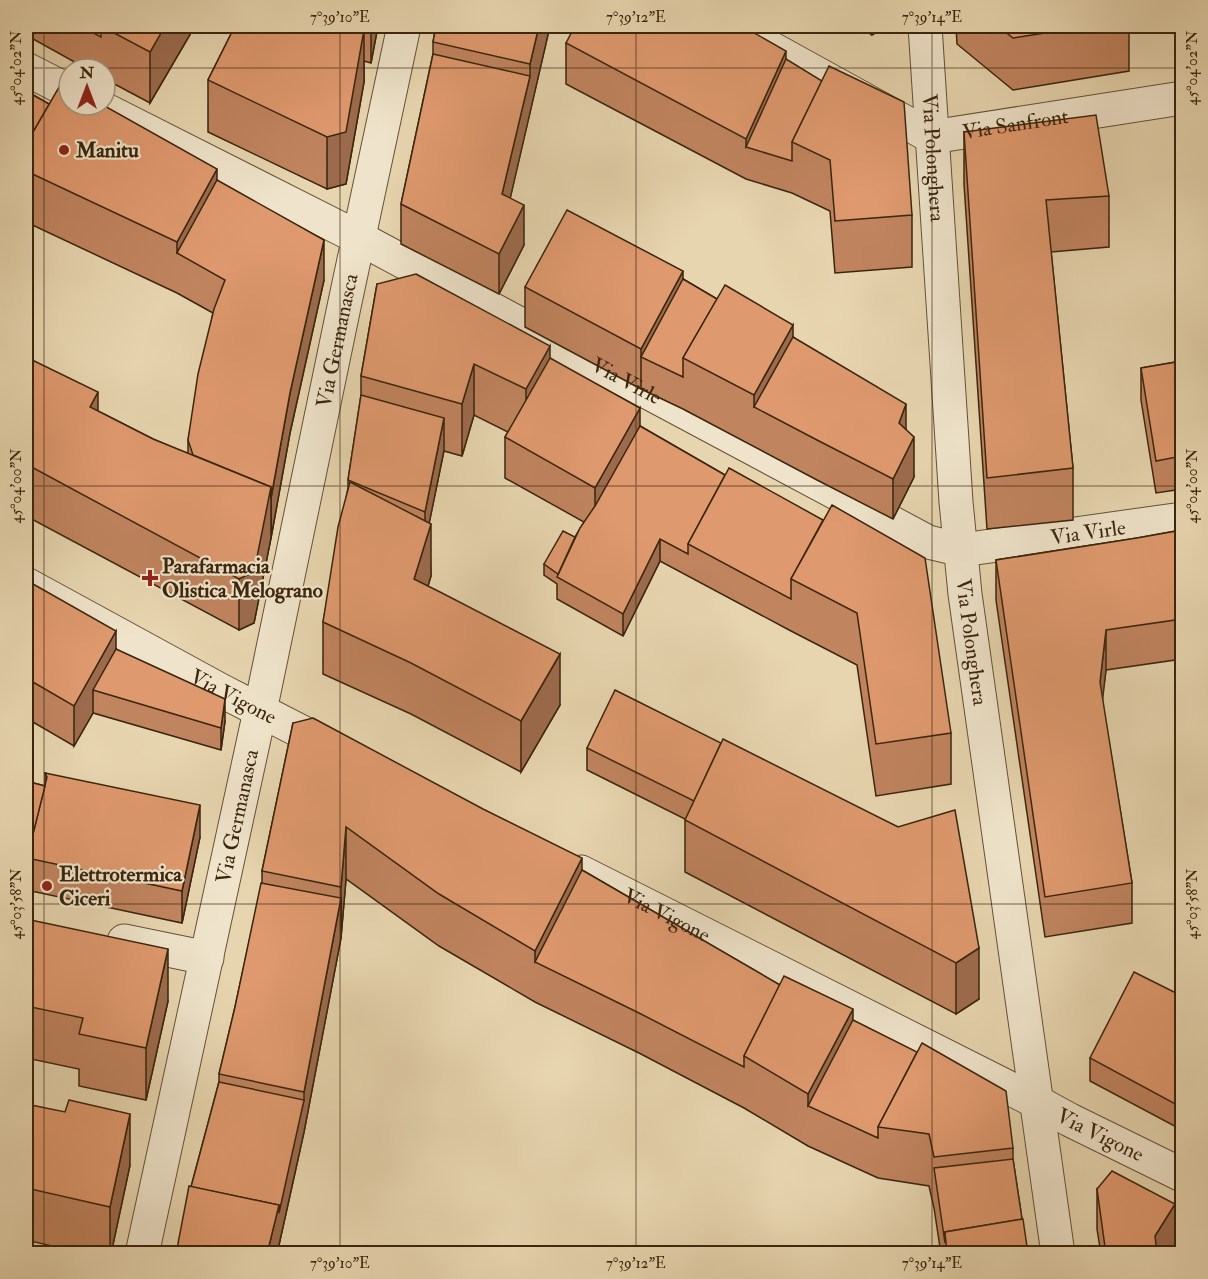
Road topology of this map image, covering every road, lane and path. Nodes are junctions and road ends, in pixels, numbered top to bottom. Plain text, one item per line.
1 (404, 26) edge
2 (731, 26) edge
3 (925, 26) edge
4 (26, 69) edge
5 (57, 85) edge
6 (1182, 98) edge
7 (117, 116) edge
8 (932, 137) junction
9 (359, 238) junction
10 (1182, 519) edge
11 (962, 550) junction
12 (26, 584) edge
13 (260, 711) junction
14 (362, 763) edge
15 (555, 859) edge
16 (94, 935) edge
17 (207, 958) junction
18 (1037, 1102) junction
19 (1182, 1175) edge
20 (142, 1254) edge
21 (1058, 1254) edge

1 - 9 street, Via Germanasca
2 - 8 street, Via Sanfront
3 - 8 street, Via Polonghera
4 - 5 street
6 - 8 street, Via Sanfront
7 - 9 street, Via Virle
8 - 11 street, Via Polonghera
9 - 11 street, Via Virle
9 - 13 street, Via Germanasca
10 - 11 street, Via Virle
11 - 18 street, Via Polonghera
12 - 13 street, Via Vigone
13 - 14 street, Via Vigone
13 - 17 street, Via Germanasca
15 - 18 street, Via Vigone
16 - 17 street
17 - 20 street, Via Germanasca
18 - 19 street, Via Vigone
18 - 21 street, Via Polonghera

